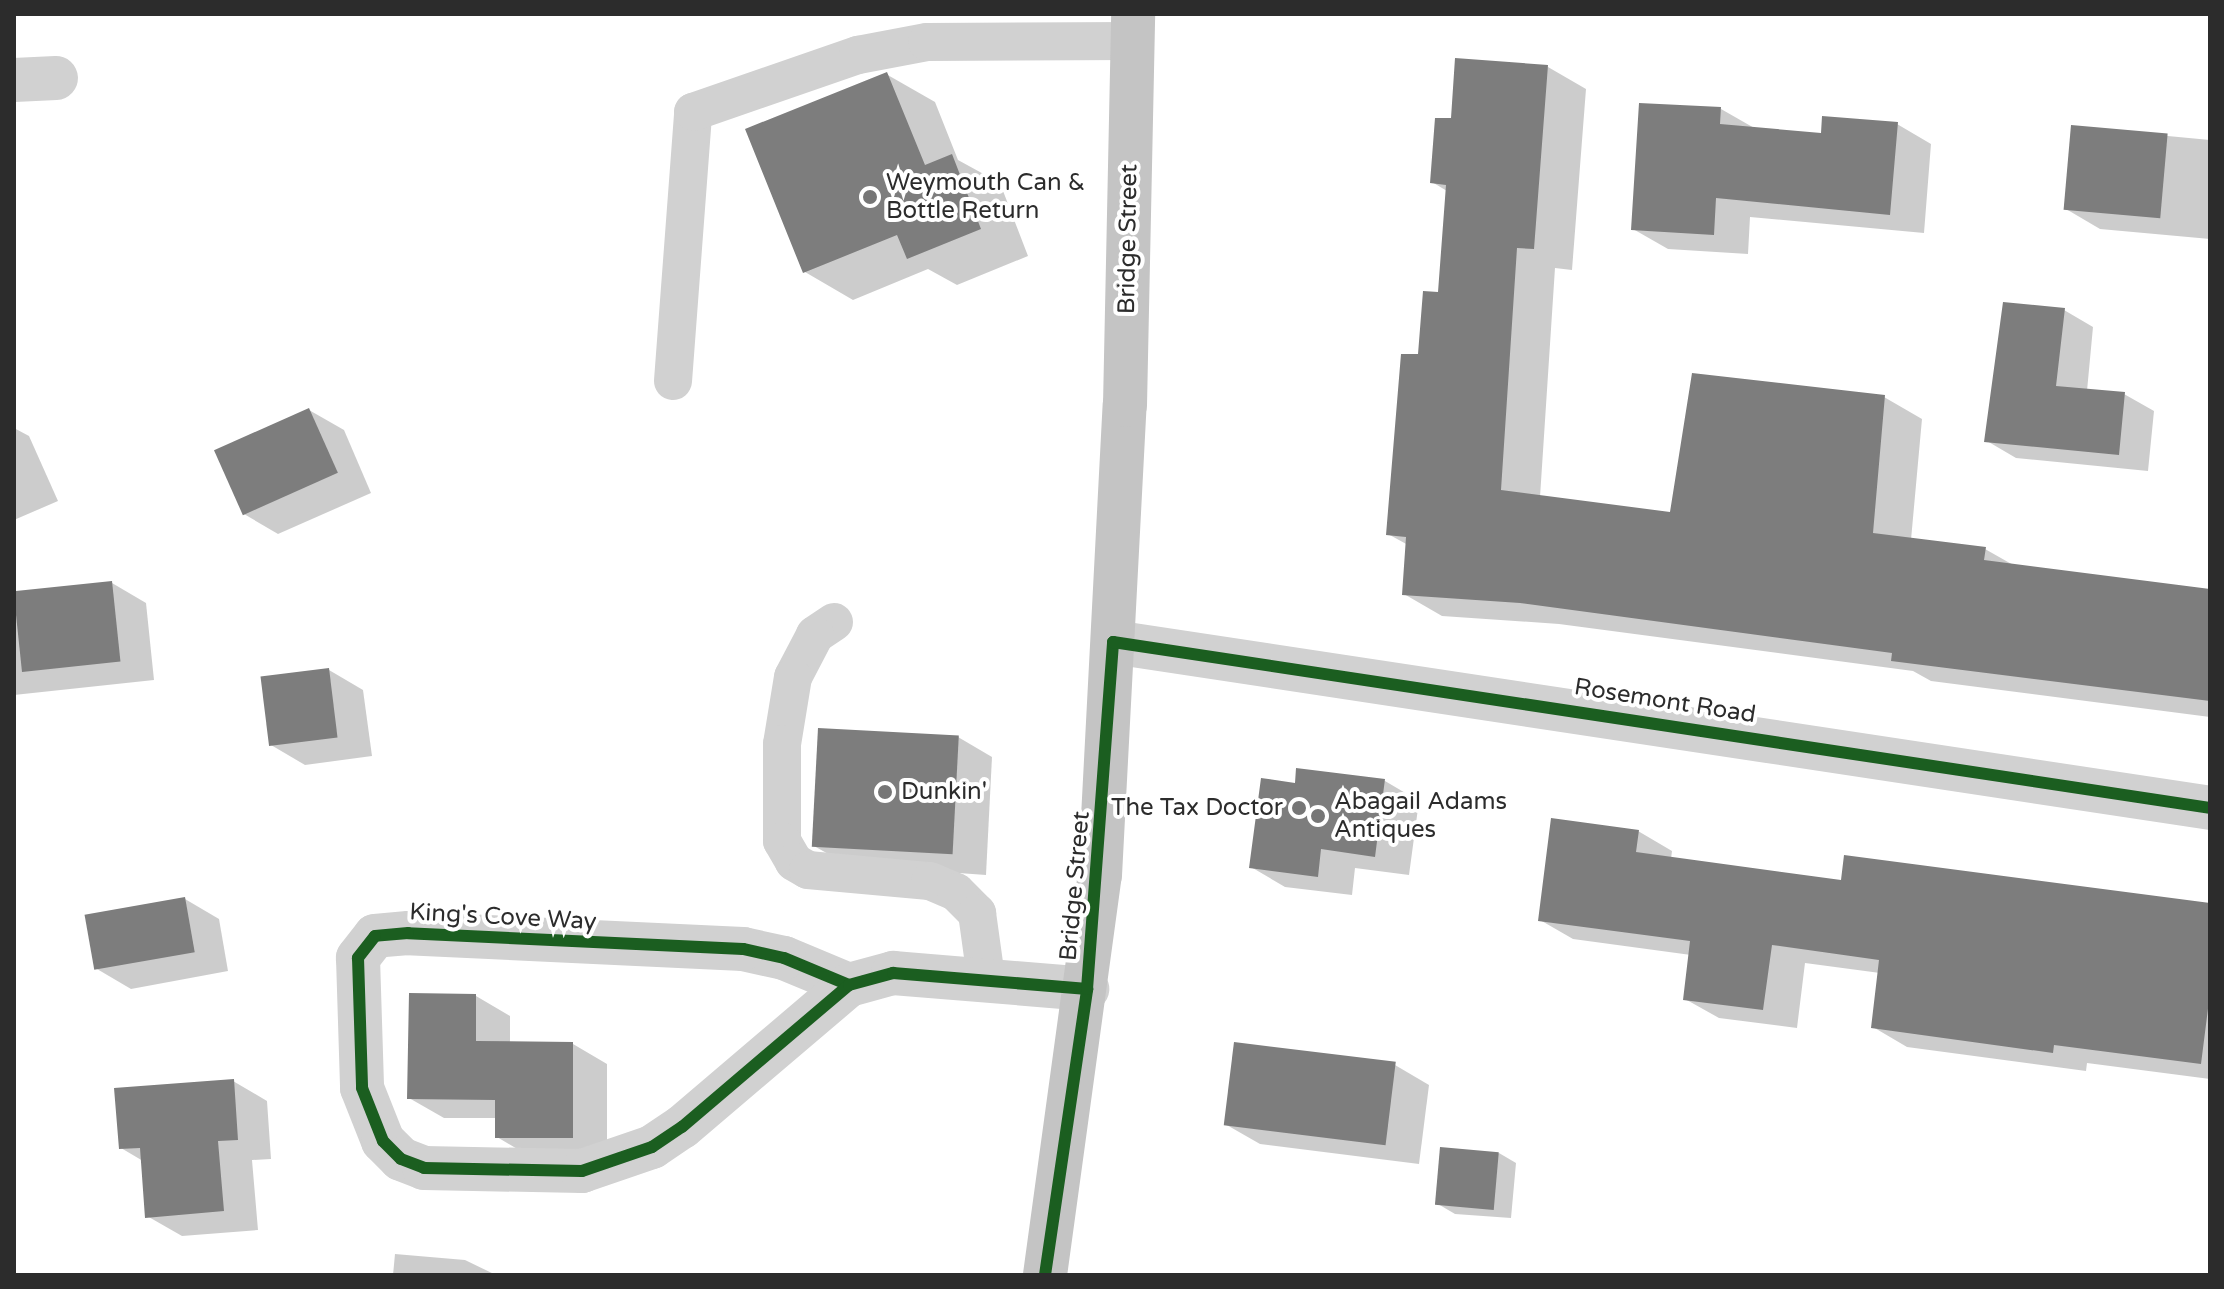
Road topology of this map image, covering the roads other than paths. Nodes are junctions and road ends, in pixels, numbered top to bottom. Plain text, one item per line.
1 (1133, 28) edge
2 (673, 381) dead end
3 (834, 622) dead end
4 (1113, 642) junction
5 (2210, 808) edge
6 (986, 978) junction
7 (849, 985) junction
8 (1087, 989) junction
9 (1045, 1275) edge

1 - 2 lane
1 - 4 main road, Bridge Street
3 - 6 lane
4 - 5 street, Rosemont Road
4 - 8 main road, Bridge Street
6 - 7 street, King's Cove Way
6 - 8 street, King's Cove Way
7 - 7 street, King's Cove Way
8 - 9 main road, Bridge Street

